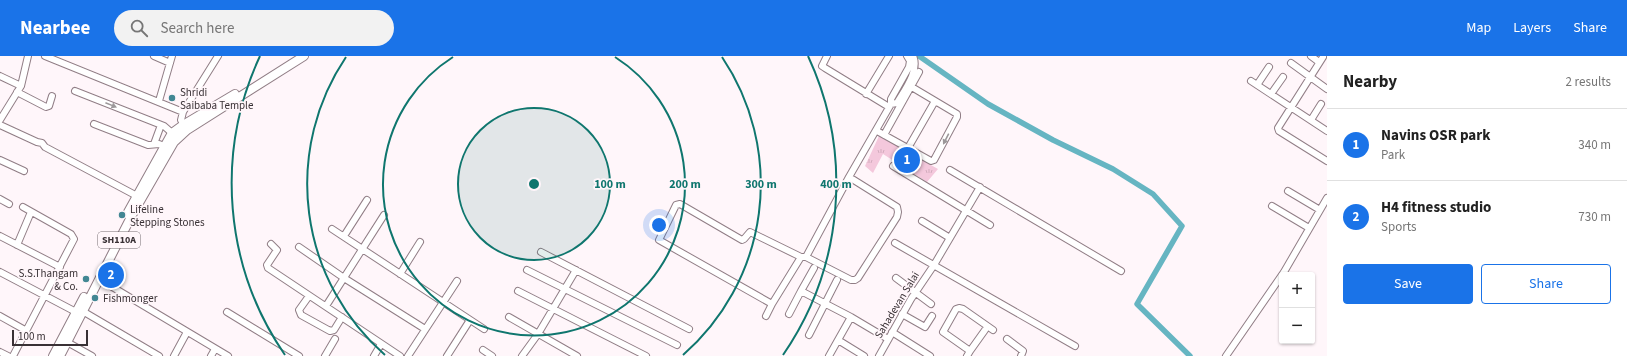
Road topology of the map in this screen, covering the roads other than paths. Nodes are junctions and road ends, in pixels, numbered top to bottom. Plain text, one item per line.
1 (28, 56) edge
2 (45, 56) edge
3 (154, 56) edge
4 (172, 56) edge
5 (218, 56) edge
6 (294, 56) edge
7 (304, 56) edge
8 (827, 56) edge
9 (889, 56) edge
10 (907, 56) edge
11 (913, 56) edge
12 (1311, 56) edge
13 (170, 63) junction
14 (1291, 63) dead end
15 (912, 64) junction
16 (1269, 67) dead end
17 (919, 72) dead end
18 (0, 76) edge
19 (1310, 76) junction
20 (1283, 77) dead end
21 (21, 86) junction
22 (910, 86) junction
23 (1327, 89) edge
24 (75, 91) dead end
25 (17, 92) junction
26 (866, 94) junction
27 (1271, 94) junction
28 (52, 96) dead end
29 (159, 101) junction
30 (935, 101) junction
31 (1321, 104) dead end
32 (890, 105) junction
33 (1291, 107) junction
34 (183, 112) junction
35 (0, 120) edge
36 (1311, 120) junction
37 (94, 124) dead end
38 (0, 125) edge
39 (161, 125) junction
40 (185, 128) junction
41 (877, 130) junction
42 (1327, 131) edge
43 (172, 133) junction
44 (884, 135) junction
45 (154, 144) junction
46 (164, 146) junction
47 (908, 148) junction
48 (0, 160) edge
49 (1327, 161) edge
50 (892, 166) dead end
51 (950, 170) dead end
52 (24, 171) dead end
53 (850, 177) junction
54 (980, 187) junction
55 (1288, 191) dead end
56 (137, 196) junction
57 (1327, 198) edge
58 (0, 199) edge
59 (367, 200) dead end
60 (9, 204) dead end
61 (1272, 206) dead end
62 (23, 208) dead end
63 (1320, 210) junction
64 (965, 211) junction
65 (31, 212) junction
66 (130, 214) junction
67 (384, 215) dead end
68 (922, 221) dead end
69 (990, 225) dead end
70 (1309, 228) junction
71 (332, 229) dead end
72 (0, 236) edge
73 (344, 236) junction
74 (950, 238) junction
75 (420, 242) dead end
76 (894, 243) dead end
77 (271, 244) dead end
78 (17, 245) junction
79 (299, 247) dead end
80 (362, 249) junction
81 (541, 252) dead end
82 (803, 257) junction
83 (934, 264) junction
84 (60, 267) junction
85 (814, 268) dead end
86 (527, 270) dead end
87 (576, 270) junction
88 (1121, 271) dead end
89 (0, 272) edge
90 (400, 274) junction
91 (344, 278) junction
92 (896, 278) dead end
93 (100, 279) junction
94 (837, 280) dead end
95 (457, 281) dead end
96 (565, 288) junction
97 (518, 291) dead end
98 (801, 291) junction
99 (915, 292) junction
100 (44, 295) junction
101 (309, 296) junction
102 (443, 302) junction
103 (825, 303) junction
104 (772, 304) junction
105 (931, 304) dead end
106 (326, 306) junction
107 (553, 309) junction
108 (79, 311) junction
109 (227, 312) dead end
110 (789, 314) dead end
111 (902, 314) junction
112 (0, 316) edge
113 (766, 316) dead end
114 (932, 316) dead end
115 (342, 317) junction
116 (509, 317) dead end
117 (851, 317) junction
118 (470, 320) junction
119 (484, 329) dead end
120 (689, 329) dead end
121 (25, 330) junction
122 (425, 330) junction
123 (985, 330) dead end
124 (993, 330) dead end
125 (187, 332) junction
126 (892, 332) junction
127 (538, 334) junction
128 (809, 335) dead end
129 (335, 339) dead end
130 (888, 339) junction
131 (1007, 339) dead end
132 (838, 340) junction
133 (67, 342) junction
134 (381, 344) junction
135 (677, 345) dead end
136 (1075, 346) dead end
137 (215, 349) junction
138 (483, 350) dead end
139 (0, 352) edge
140 (969, 354) edge
141 (881, 355) edge
142 (8, 356) edge
143 (13, 356) edge
144 (53, 356) edge
145 (60, 356) edge
146 (92, 356) edge
147 (159, 356) edge
148 (174, 356) edge
149 (211, 356) edge
150 (228, 356) edge
151 (299, 356) edge
152 (325, 356) edge
153 (374, 356) edge
154 (400, 356) edge
155 (408, 356) edge
156 (447, 356) edge
157 (492, 356) edge
158 (522, 356) edge
159 (577, 356) edge
160 (646, 356) edge
161 (829, 356) edge
162 (864, 356) edge
163 (930, 356) edge
164 (1021, 356) edge
165 (1226, 356) edge

1 - 21 street
2 - 29 street
3 - 13 street
4 - 13 street
5 - 34 street
6 - 40 main road, SH110A
7 - 40 main road, SH110A
8 - 26 street
9 - 26 street
10 - 15 street
11 - 15 street
12 - 19 street
13 - 29 street
14 - 19 street
15 - 32 street
16 - 27 street
17 - 22 street
18 - 21 street
19 - 23 street
19 - 33 street
20 - 27 street
21 - 25 street
22 - 30 street
22 - 44 street
24 -> 39 street
25 - 28 street
25 - 35 street
26 - 32 street
27 - 33 street
29 - 34 street
30 - 47 street
30 -> 47 street
31 - 36 street
32 - 41 street
33 - 36 street
33 - 49 street
34 - 40 street
36 - 42 street
37 - 45 street
38 - 56 street
39 - 43 street
39 - 45 street
40 - 43 main road, SH110A
40 - 66 main road, SH110A
41 - 44 street
41 - 53 street
43 - 46 main road, SH110A
44 - 47 street
45 - 46 street
46 - 56 main road, SH110A
48 - 52 street
50 - 64 street
51 - 54 street
53 - 82 street
53 - 82 street
54 - 64 street, Sahadevan Salai
54 - 88 street
55 - 63 street
56 - 66 main road, SH110A
57 - 63 street
58 - 60 street
59 - 73 street
61 - 70 street
62 - 65 street
63 - 70 street
64 - 69 street
64 - 74 street, Sahadevan Salai
65 - 78 street
65 - 84 street
66 - 93 main road, SH110A
66 - 108 main road, SH110A
67 - 80 street
68 - 74 street
70 - 165 street
71 - 73 street
72 - 78 street
73 - 80 street
74 - 83 street, Sahadevan Salai
75 - 90 street
76 - 83 street
77 - 101 street
78 - 84 street
79 - 91 street
80 - 90 street
80 - 91 street
81 - 87 street
82 - 104 street
82 - 104 street
83 - 99 street, Sahadevan Salai
83 - 136 street
84 - 100 street
85 - 98 street
86 - 96 street
87 - 96 street
87 - 120 street
89 - 100 street
90 - 102 street
91 - 106 street
91 - 122 street
92 - 99 street
93 - 108 main road, SH110A
93 - 125 street
94 - 103 street
95 - 102 street
96 - 107 street
96 - 135 street
97 - 107 street
98 - 103 street
98 - 110 street
99 - 105 street
99 - 111 street, Sahadevan Salai
100 - 108 street
100 - 121 street
101 - 106 street
101 - 115 street
102 - 118 street
102 - 122 street
103 - 117 street
103 - 128 street
104 - 113 street
106 - 115 street
107 - 127 street
107 - 160 street
108 - 133 main road, SH110A
108 - 144 main road, SH110A
108 - 147 street
109 - 151 street
111 - 114 street
111 - 126 street, Sahadevan Salai
112 - 121 street
115 - 134 street
116 - 127 street
117 - 130 street
117 - 132 street
118 - 119 street
118 - 156 street
121 - 143 street
122 - 155 street
123 - 140 street
124 - 140 street
125 - 137 street
125 - 148 street
126 - 130 street, Sahadevan Salai
126 - 163 street
127 - 158 street
127 - 159 street
129 - 152 street
130 - 141 street, Sahadevan Salai
131 - 164 street
132 - 161 street
132 - 162 street
133 - 145 main road, SH110A
133 - 146 street
134 - 153 street
134 - 154 street
137 - 149 street
137 - 150 street
138 - 157 street
139 - 142 street

